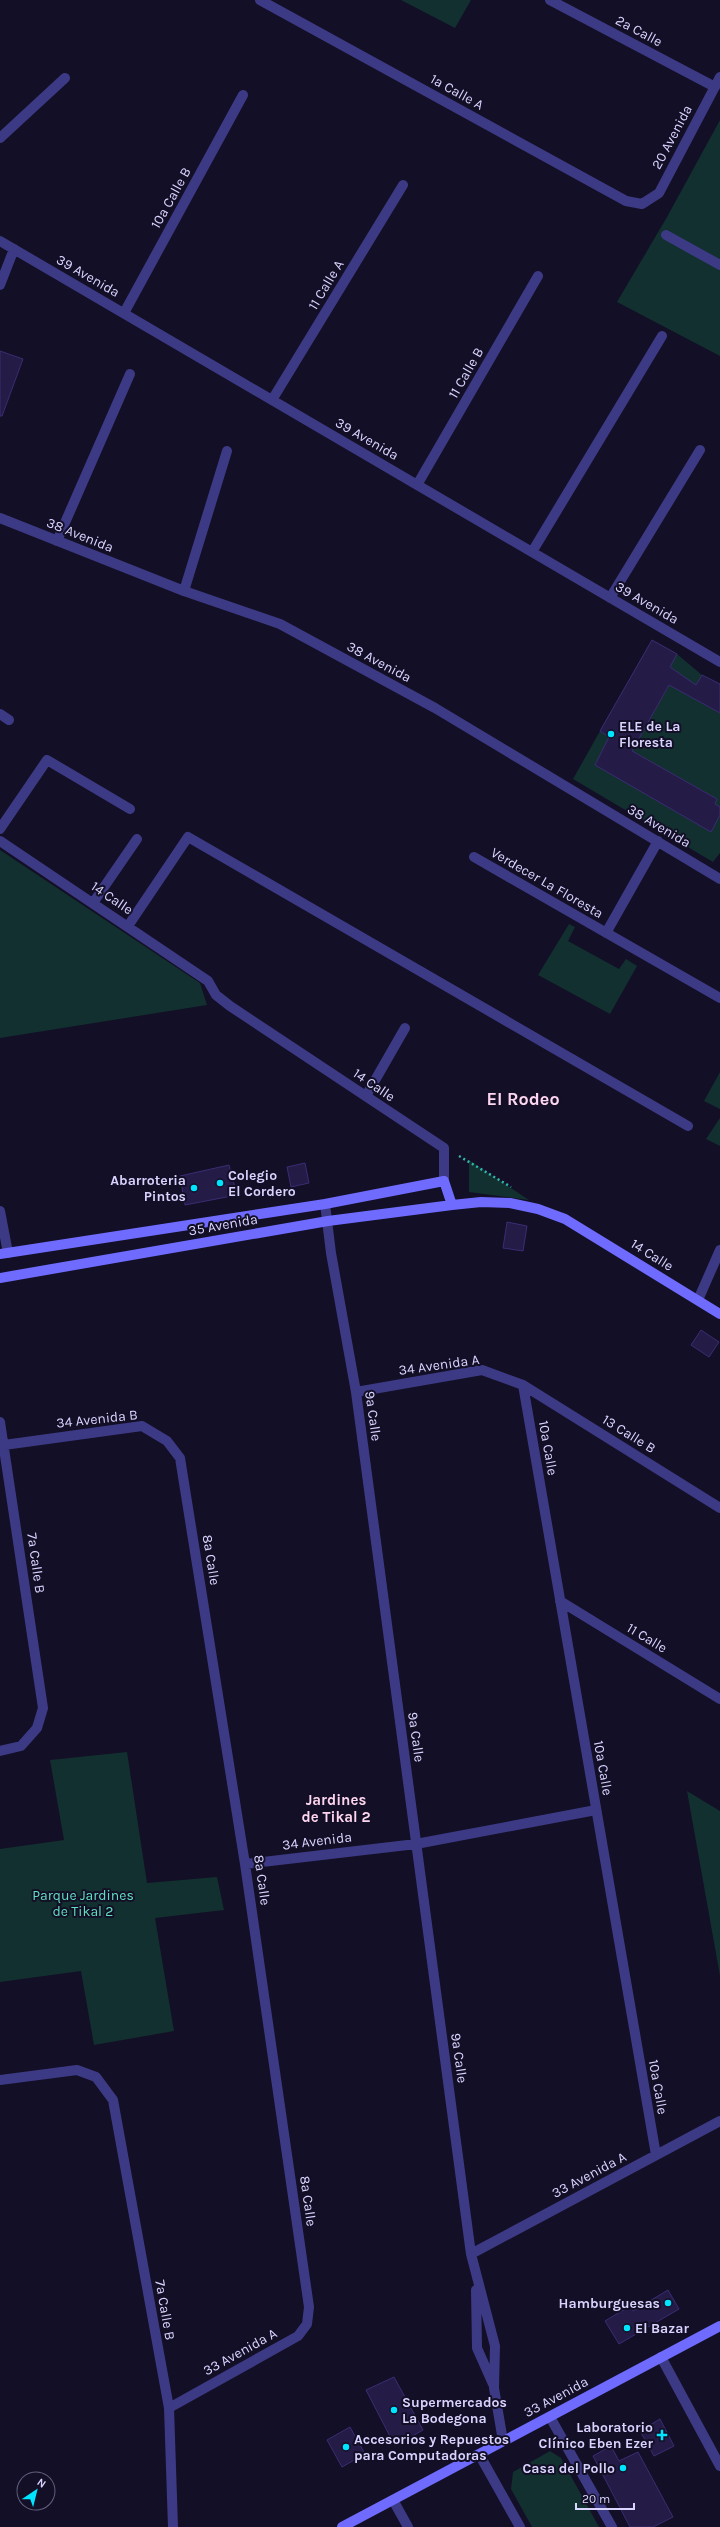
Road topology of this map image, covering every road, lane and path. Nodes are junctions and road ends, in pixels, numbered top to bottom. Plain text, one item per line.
1 (260, 0) edge
2 (550, 0) edge
3 (720, 77) edge
4 (65, 78) dead end
5 (715, 87) junction
6 (243, 95) dead end
7 (0, 138) edge
8 (403, 185) dead end
9 (642, 204) joint
10 (666, 236) dead end
11 (0, 241) edge
12 (14, 249) junction
13 (720, 265) edge
14 (538, 276) dead end
15 (0, 285) edge
16 (124, 313) junction
17 (662, 336) dead end
18 (130, 374) dead end
19 (272, 400) junction
20 (700, 450) dead end
21 (227, 451) dead end
22 (417, 485) junction
23 (0, 518) edge
24 (56, 541) junction
25 (532, 552) junction
26 (184, 591) junction
27 (610, 598) junction
28 (720, 662) edge
29 (0, 714) edge
30 (9, 720) dead end
31 (130, 809) dead end
32 (0, 829) edge
33 (137, 839) dead end
34 (0, 841) edge
35 (658, 841) junction
36 (474, 857) dead end
37 (720, 880) edge
38 (93, 903) junction
39 (128, 926) junction
40 (606, 933) junction
41 (720, 998) edge
42 (405, 1028) dead end
43 (366, 1096) junction
44 (688, 1126) dead end
45 (444, 1148) junction
46 (444, 1181) junction
47 (518, 1191) dead end
48 (325, 1204) junction
49 (452, 1205) junction
50 (0, 1211) edge
51 (328, 1221) junction
52 (720, 1250) edge
53 (4, 1254) edge
54 (0, 1278) edge
55 (698, 1300) junction
56 (720, 1314) edge
57 (523, 1385) junction
58 (356, 1392) junction
59 (0, 1422) edge
60 (4, 1445) junction
61 (180, 1458) joint
62 (720, 1508) edge
63 (560, 1601) junction
64 (720, 1699) edge
65 (0, 1751) edge
66 (596, 1810) junction
67 (416, 1844) junction
68 (245, 1864) junction
69 (0, 2080) edge
70 (720, 2121) edge
71 (656, 2155) junction
72 (472, 2254) junction
73 (475, 2274) junction
74 (309, 2307) joint
75 (720, 2326) edge
76 (661, 2357) junction
77 (494, 2388) junction
78 (169, 2408) junction
79 (550, 2417) junction
80 (503, 2441) junction
81 (479, 2454) junction
82 (720, 2466) edge
83 (394, 2500) junction
84 (173, 2527) edge
85 (342, 2527) edge
86 (408, 2527) edge
87 (520, 2527) edge
88 (612, 2527) edge

1 - 9 street, 1a Calle A
2 - 5 street, 2a Calle
3 - 5 street, 20 Avenida
4 - 7 street
5 - 9 street, 20 Avenida
6 - 16 street, 10a Calle B
8 - 19 street, 11 Calle A
10 - 13 street
11 - 12 street, 39 Avenida
12 - 15 street
12 - 16 street, 39 Avenida
14 - 22 street, 11 Calle B
16 - 19 street, 39 Avenida
17 - 25 street
18 - 24 street
19 - 22 street, 39 Avenida
20 - 27 street
21 - 26 street
22 - 25 street, 39 Avenida
23 - 24 street, 38 Avenida
24 - 26 street, 38 Avenida
25 - 27 street, 39 Avenida
26 - 35 street, 38 Avenida
27 - 28 street, 39 Avenida
29 - 30 street
31 - 32 street
33 - 38 street
34 - 38 street, 14 Calle
35 - 37 street, 38 Avenida
35 - 40 street, Verdecer La Floresta
36 - 40 street, Verdecer La Floresta
38 - 39 street, 14 Calle
39 - 43 street, 14 Calle
39 - 44 street
40 - 41 street, Verdecer La Floresta
42 - 43 street
43 - 45 street, 14 Calle
45 - 46 street
45 - 47 path
46 - 48 street, 35 Avenida
46 - 49 street
48 - 51 street, 9a Calle
48 - 53 street, 35 Avenida
49 - 51 street, 35 Avenida
49 - 55 street, 14 Calle
50 - 53 street
51 - 54 street, 35 Avenida
51 - 58 street, 9a Calle
52 - 55 street
55 - 56 street, 14 Calle
57 - 58 street, 34 Avenida A
57 - 62 street, 13 Calle B
57 - 63 street, 10a Calle
58 - 67 street, 9a Calle
59 - 60 street, 7a Calle B
60 - 61 street, 34 Avenida B
60 - 65 street, 7a Calle B
61 - 68 street, 8a Calle
63 - 64 street, 11 Calle
63 - 66 street, 10a Calle
66 - 67 street, 34 Avenida
66 - 71 street, 10a Calle
67 - 68 street, 34 Avenida
67 - 72 street, 9a Calle
68 - 74 street, 8a Calle
69 - 78 street, 7a Calle B
70 - 71 street, 33 Avenida A
71 - 72 street, 33 Avenida A
72 - 73 street, 9a Calle
73 - 77 street, 9a Calle
73 - 77 street, 9a Calle
74 - 78 street, 33 Avenida A
75 - 76 street, 33 Avenida
76 - 79 street, 33 Avenida
76 - 82 street
77 - 80 street, 9a Calle
78 - 84 street, 7a Calle B
79 - 80 street, 33 Avenida
79 - 88 street
80 - 81 street, 33 Avenida
81 - 83 street, 33 Avenida
81 - 87 street
83 - 85 street, 33 Avenida
83 - 86 street

